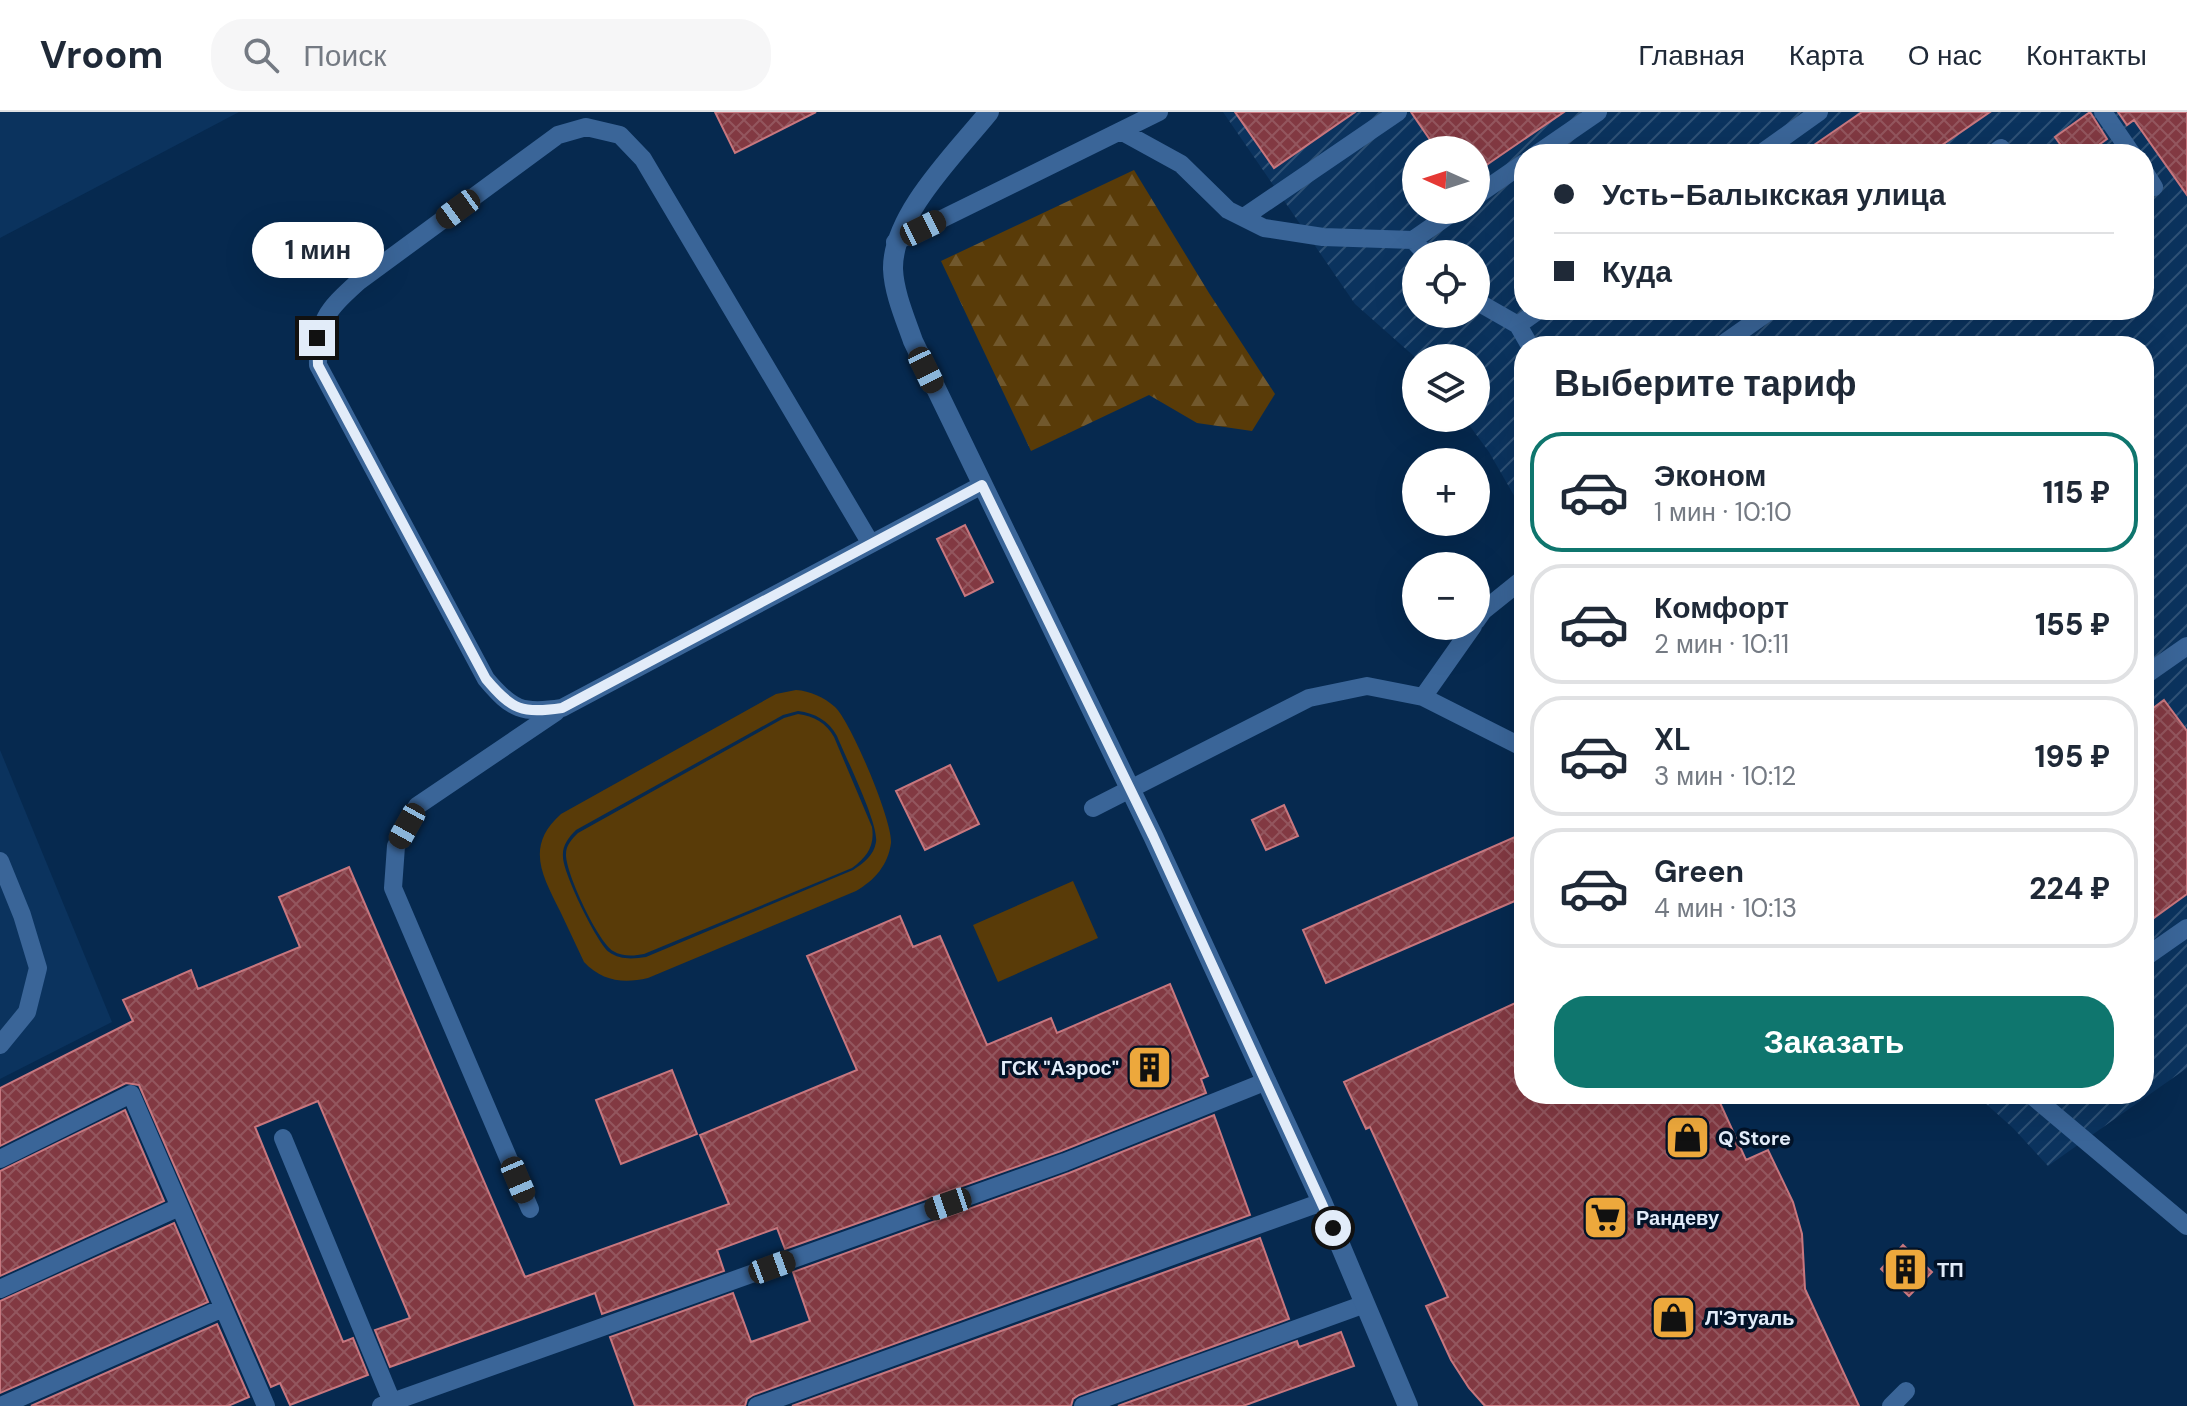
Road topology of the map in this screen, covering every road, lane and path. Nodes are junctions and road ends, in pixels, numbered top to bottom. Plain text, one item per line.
1 (989, 112) edge
2 (1159, 112) edge
3 (1398, 112) edge
4 (1598, 112) edge
5 (1819, 112) edge
6 (2103, 112) edge
7 (1121, 131) junction
8 (1552, 144) edge
9 (1774, 144) edge
10 (2125, 144) edge
11 (1514, 170) edge
12 (1490, 186) edge
13 (1244, 217) junction
14 (1436, 224) edge
15 (1413, 240) joint
16 (895, 242) junction
17 (1490, 309) edge
18 (1525, 320) edge
19 (1757, 320) edge
20 (1518, 325) junction
21 (1524, 336) edge
22 (1734, 336) edge
23 (982, 485) junction
24 (871, 544) junction
25 (1514, 586) edge
26 (1490, 605) edge
27 (1463, 640) edge
28 (2187, 646) edge
29 (2154, 669) edge
30 (1423, 697) junction
31 (562, 708) junction
32 (1514, 743) edge
33 (1130, 788) junction
34 (1093, 808) dead end
35 (0, 861) edge
36 (2187, 928) edge
37 (2154, 951) edge
38 (0, 1045) edge
39 (1267, 1081) junction
40 (2042, 1104) edge
41 (283, 1138) dead end
42 (0, 1159) edge
43 (1322, 1202) junction
44 (179, 1207) junction
45 (530, 1209) dead end
46 (2187, 1226) edge
47 (0, 1289) edge
48 (1365, 1304) junction
49 (223, 1308) junction
50 (1906, 1391) dead end
51 (386, 1404) edge
52 (1, 1406) edge
53 (266, 1406) edge
54 (757, 1406) edge
55 (1083, 1406) edge
56 (1408, 1406) edge
57 (1891, 1406) edge

1 - 16 street
2 - 7 lane
3 - 13 lane
4 - 8 lane
5 - 9 lane
6 - 10 lane
7 - 13 lane
7 - 16 lane
11 - 12 lane
13 - 15 lane
14 - 15 lane
16 - 23 street
17 - 20 lane
18 - 20 lane
19 - 22 lane
20 - 21 lane
23 - 24 lane
23 - 33 street
24 - 31 lane
24 - 31 lane
25 - 26 lane
27 - 30 lane
28 - 29 lane
30 - 32 lane
30 - 33 lane
31 - 45 lane
33 - 34 lane
33 - 39 street
35 - 38 lane
36 - 37 lane
39 - 43 street
39 - 51 lane
40 - 46 lane
41 - 51 lane
42 - 44 lane
43 - 48 street
43 - 54 lane
44 - 47 lane
44 - 49 lane
48 - 55 lane
48 - 56 street
49 - 52 lane
49 - 53 lane
50 - 57 lane

